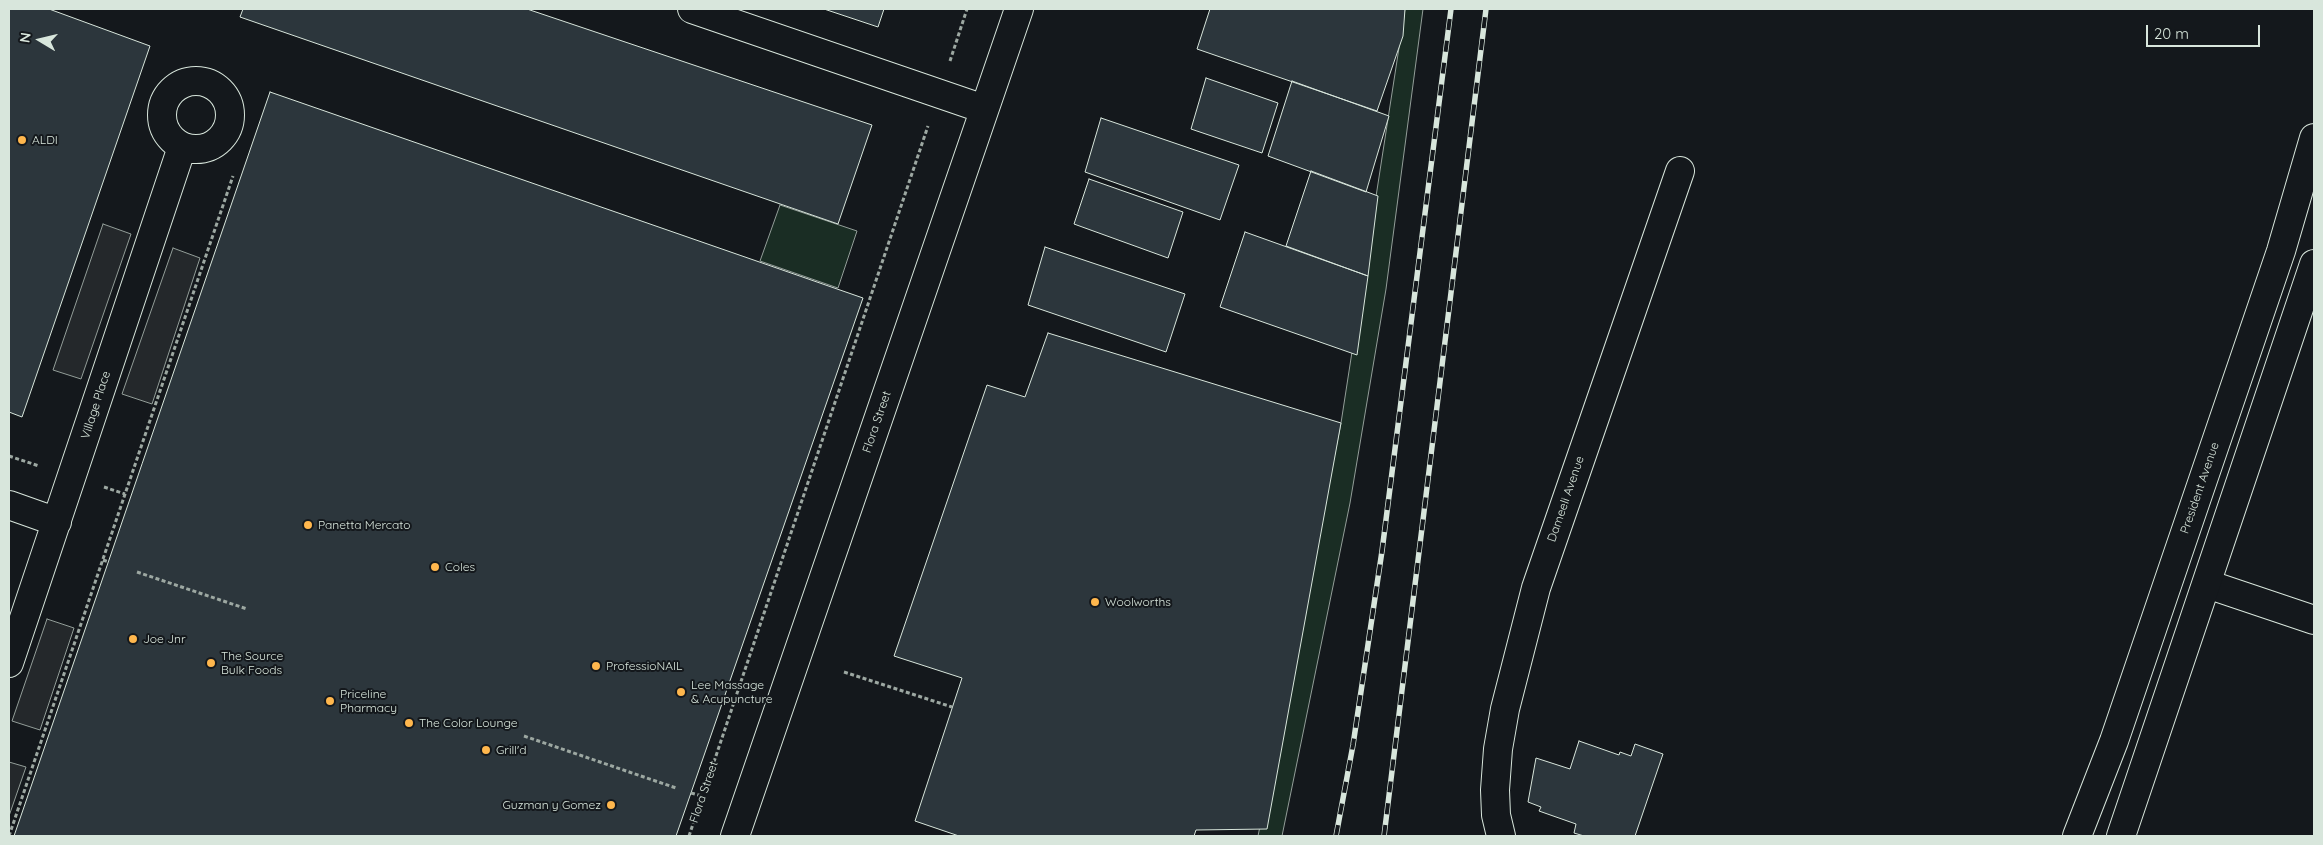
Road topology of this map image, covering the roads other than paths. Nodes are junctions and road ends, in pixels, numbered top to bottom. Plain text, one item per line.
1 (692, 9) edge
2 (1019, 9) edge
3 (984, 109) junction
4 (2314, 138) edge
5 (182, 147) dead end
6 (1680, 171) dead end
7 (2314, 264) edge
8 (9, 505) edge
9 (57, 522) junction
10 (2207, 584) junction
11 (2314, 620) edge
12 (9, 663) edge
13 (735, 836) edge
14 (1501, 836) edge
15 (2076, 836) edge
16 (2121, 836) edge

1 - 3 street
2 - 3 street, Flora Street
3 - 13 street, Flora Street
4 - 15 street, President Avenue
5 - 9 street, Village Place
6 - 14 street, Dameeli Avenue
7 - 10 street
8 - 9 street
9 - 12 street, Village Place
10 - 11 street
10 - 16 street

